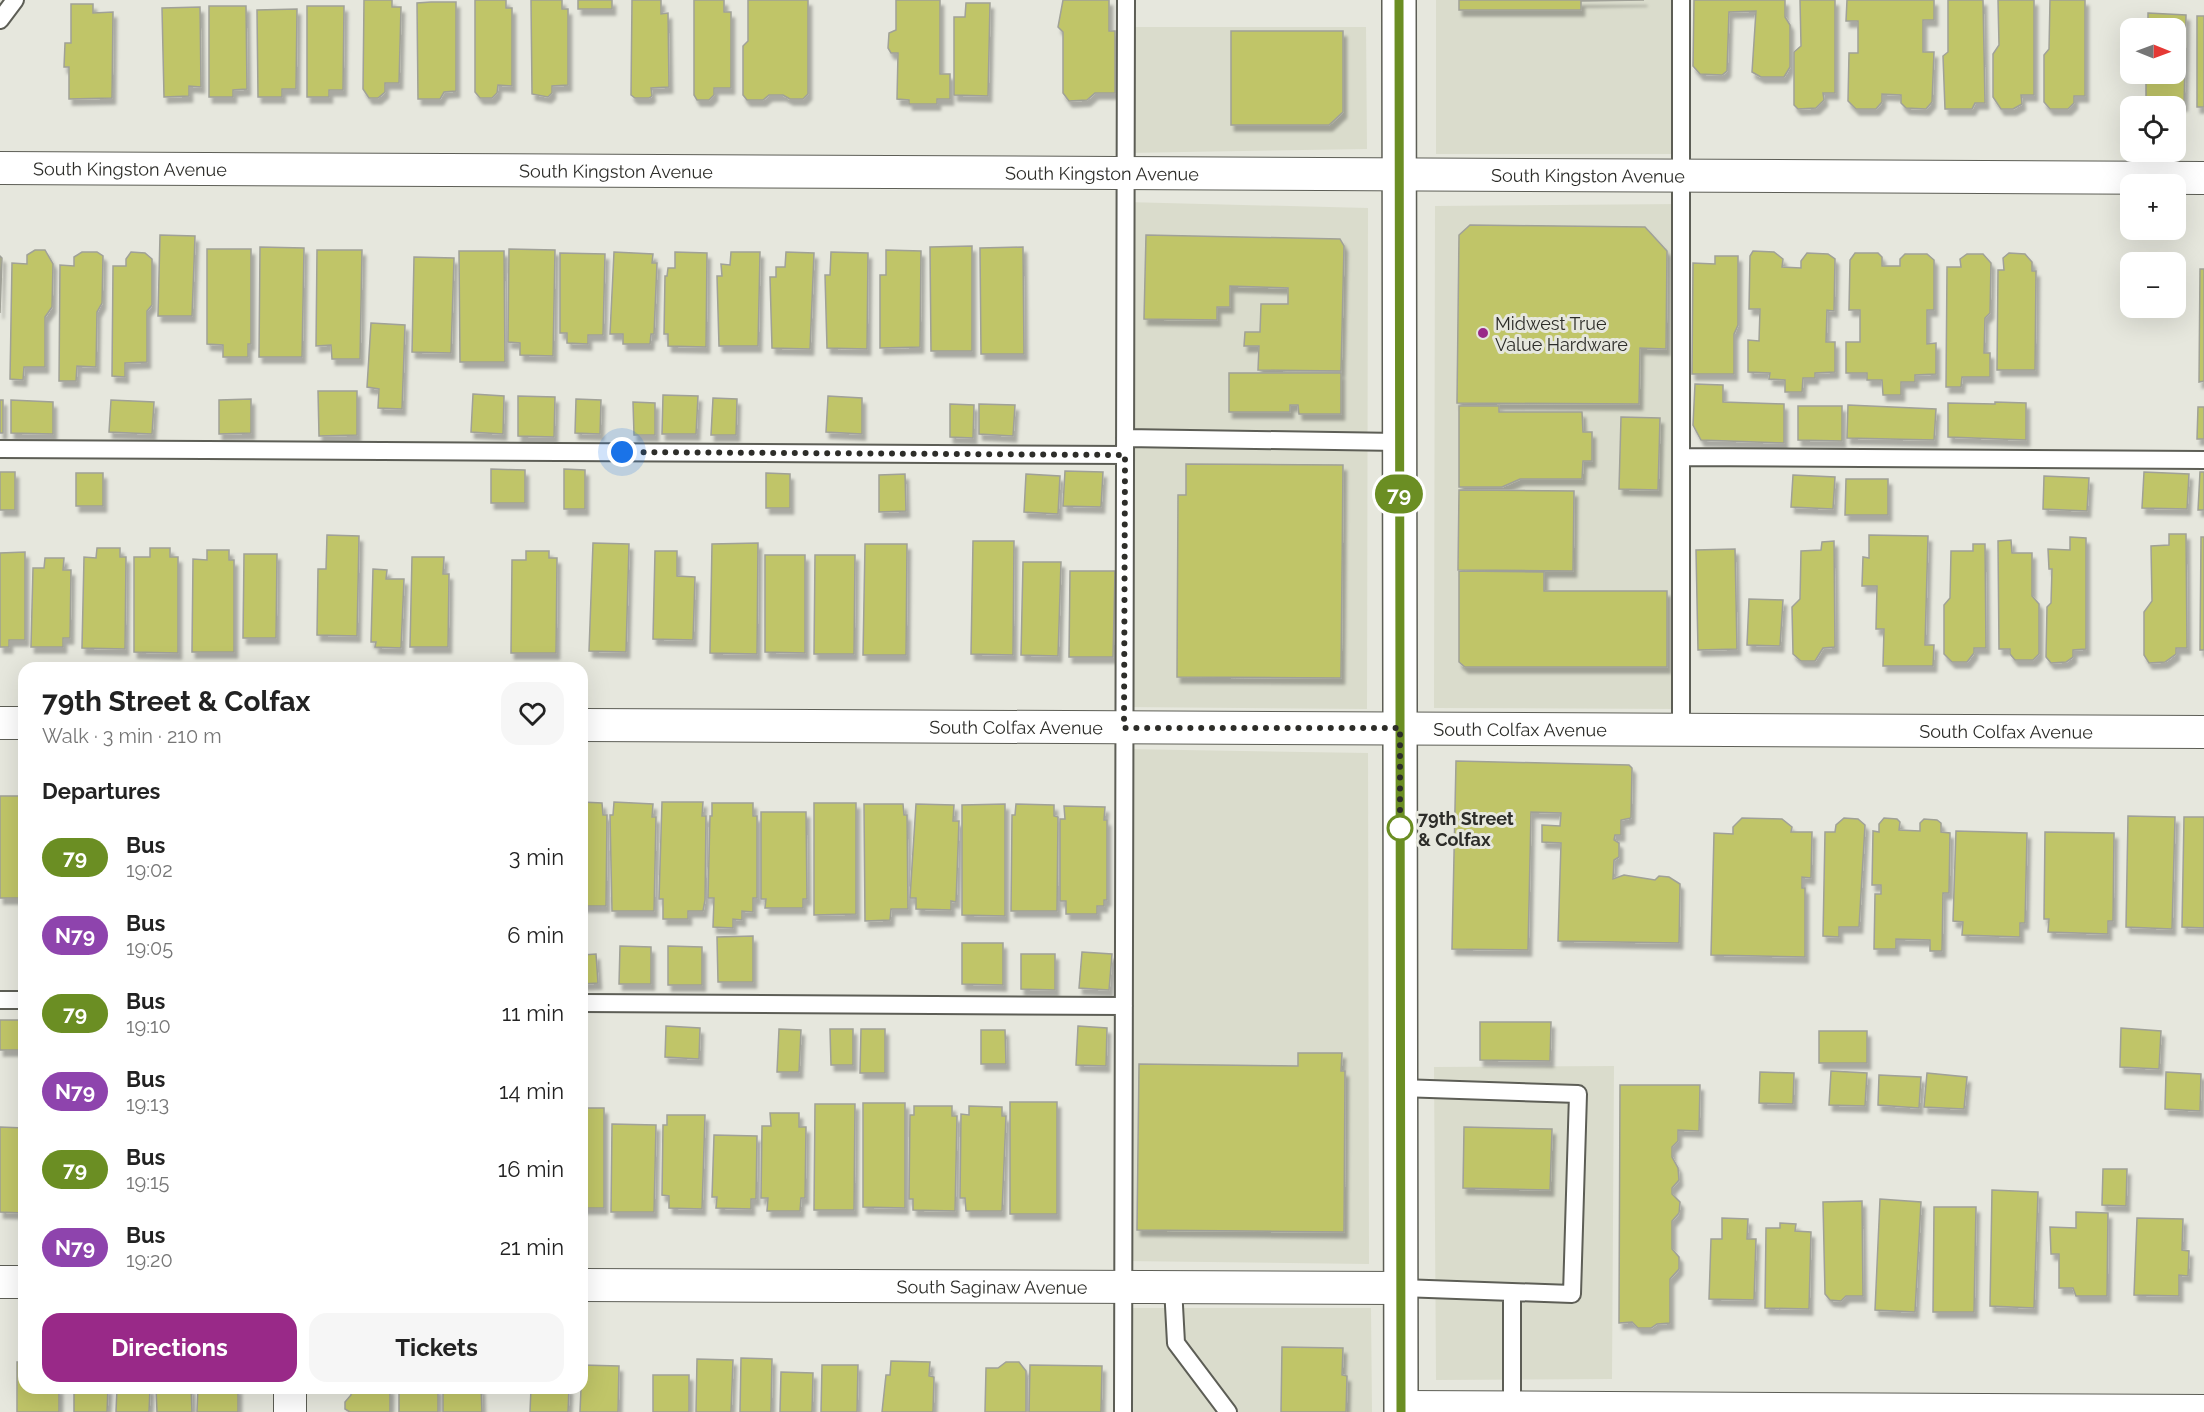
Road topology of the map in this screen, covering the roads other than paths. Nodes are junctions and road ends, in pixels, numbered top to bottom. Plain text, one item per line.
1 (15, 0) edge
2 (1126, 0) edge
3 (1399, 0) edge
4 (1681, 0) edge
5 (0, 20) edge
6 (0, 168) edge
7 (1126, 174) junction
8 (1399, 175) junction
9 (1682, 176) junction
10 (2204, 178) edge
11 (1399, 442) junction
12 (1125, 446) junction
13 (0, 449) edge
14 (1681, 458) junction
15 (2204, 459) edge
16 (0, 723) edge
17 (18, 723) edge
18 (588, 726) edge
19 (1124, 728) junction
20 (1400, 728) junction
21 (1681, 731) junction
22 (2204, 732) edge
23 (0, 1000) edge
24 (18, 1000) edge
25 (588, 1003) edge
26 (1124, 1006) junction
27 (1400, 1088) junction
28 (0, 1282) edge
29 (18, 1282) edge
30 (588, 1284) edge
31 (1123, 1287) junction
32 (1173, 1287) junction
33 (1401, 1288) junction
34 (1512, 1292) junction
35 (290, 1394) edge
36 (1512, 1408) junction
37 (1401, 1410) edge
38 (1678, 1410) edge
39 (2204, 1411) edge
40 (291, 1412) edge
41 (1123, 1412) edge
42 (1228, 1412) edge

1 - 5 lane
2 - 7 lane
3 - 8 main road
4 - 9 lane
6 - 7 street, South Kingston Avenue
7 - 8 street, South Kingston Avenue
7 - 12 lane
8 - 9 street, South Kingston Avenue
8 - 11 main road
9 - 10 street, South Kingston Avenue
9 - 14 lane
11 - 12 lane
11 - 20 main road
12 - 13 lane
12 - 19 lane
14 - 15 lane
14 - 21 lane
16 - 17 street
18 - 19 street, South Colfax Avenue
19 - 20 street, South Colfax Avenue
19 - 26 lane
20 - 21 street, South Colfax Avenue
20 - 27 main road
21 - 22 street, South Colfax Avenue
23 - 24 lane
25 - 26 lane
26 - 31 lane
27 - 33 main road
27 - 34 lane
28 - 29 street
30 - 31 street, South Saginaw Avenue
31 - 32 street, South Saginaw Avenue
31 - 41 lane
32 - 33 street, South Saginaw Avenue
32 - 42 lane
33 - 34 lane
33 - 37 main road
34 - 36 lane
35 - 40 street
36 - 37 street
36 - 38 street
38 - 39 street

